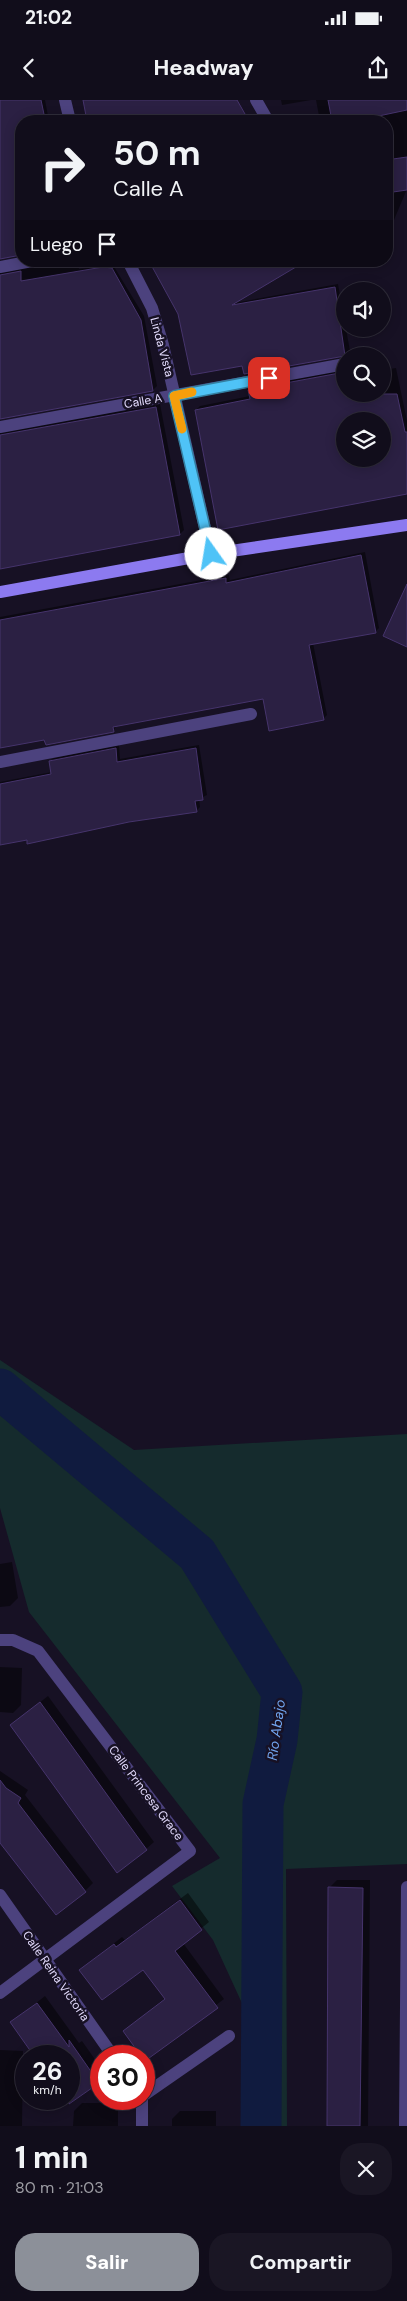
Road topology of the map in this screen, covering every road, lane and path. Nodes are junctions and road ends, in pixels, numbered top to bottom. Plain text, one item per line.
1 (65, 100) edge
2 (256, 100) edge
3 (69, 115) edge
4 (265, 115) edge
5 (15, 264) edge
6 (0, 267) edge
7 (131, 267) edge
8 (336, 366) edge
9 (174, 396) junction
10 (0, 427) edge
11 (407, 524) edge
12 (211, 554) junction
13 (0, 592) edge
14 (251, 714) dead end
15 (0, 762) edge
16 (0, 1640) edge
17 (407, 1887) edge
18 (0, 1895) edge
19 (407, 1950) edge
20 (43, 1959) junction
21 (0, 1993) edge
22 (229, 2036) dead end
23 (105, 2045) edge
24 (155, 2087) edge
25 (142, 2110) edge
26 (406, 2124) edge
27 (142, 2126) edge

1 - 3 street
2 - 4 street
5 - 6 street
7 - 9 street, Linda Vista
8 - 9 street, Calle A
9 - 10 street, Calle A
9 - 12 street, Linda Vista
11 - 12 street
12 - 13 street
14 - 15 street
16 - 20 street, Calle Princesa Grace
17 - 19 street
18 - 20 street, Calle Reina Victoria
19 - 26 street
20 - 21 street, Calle Princesa Grace
20 - 23 street, Calle Reina Victoria
22 - 24 street
25 - 27 street

